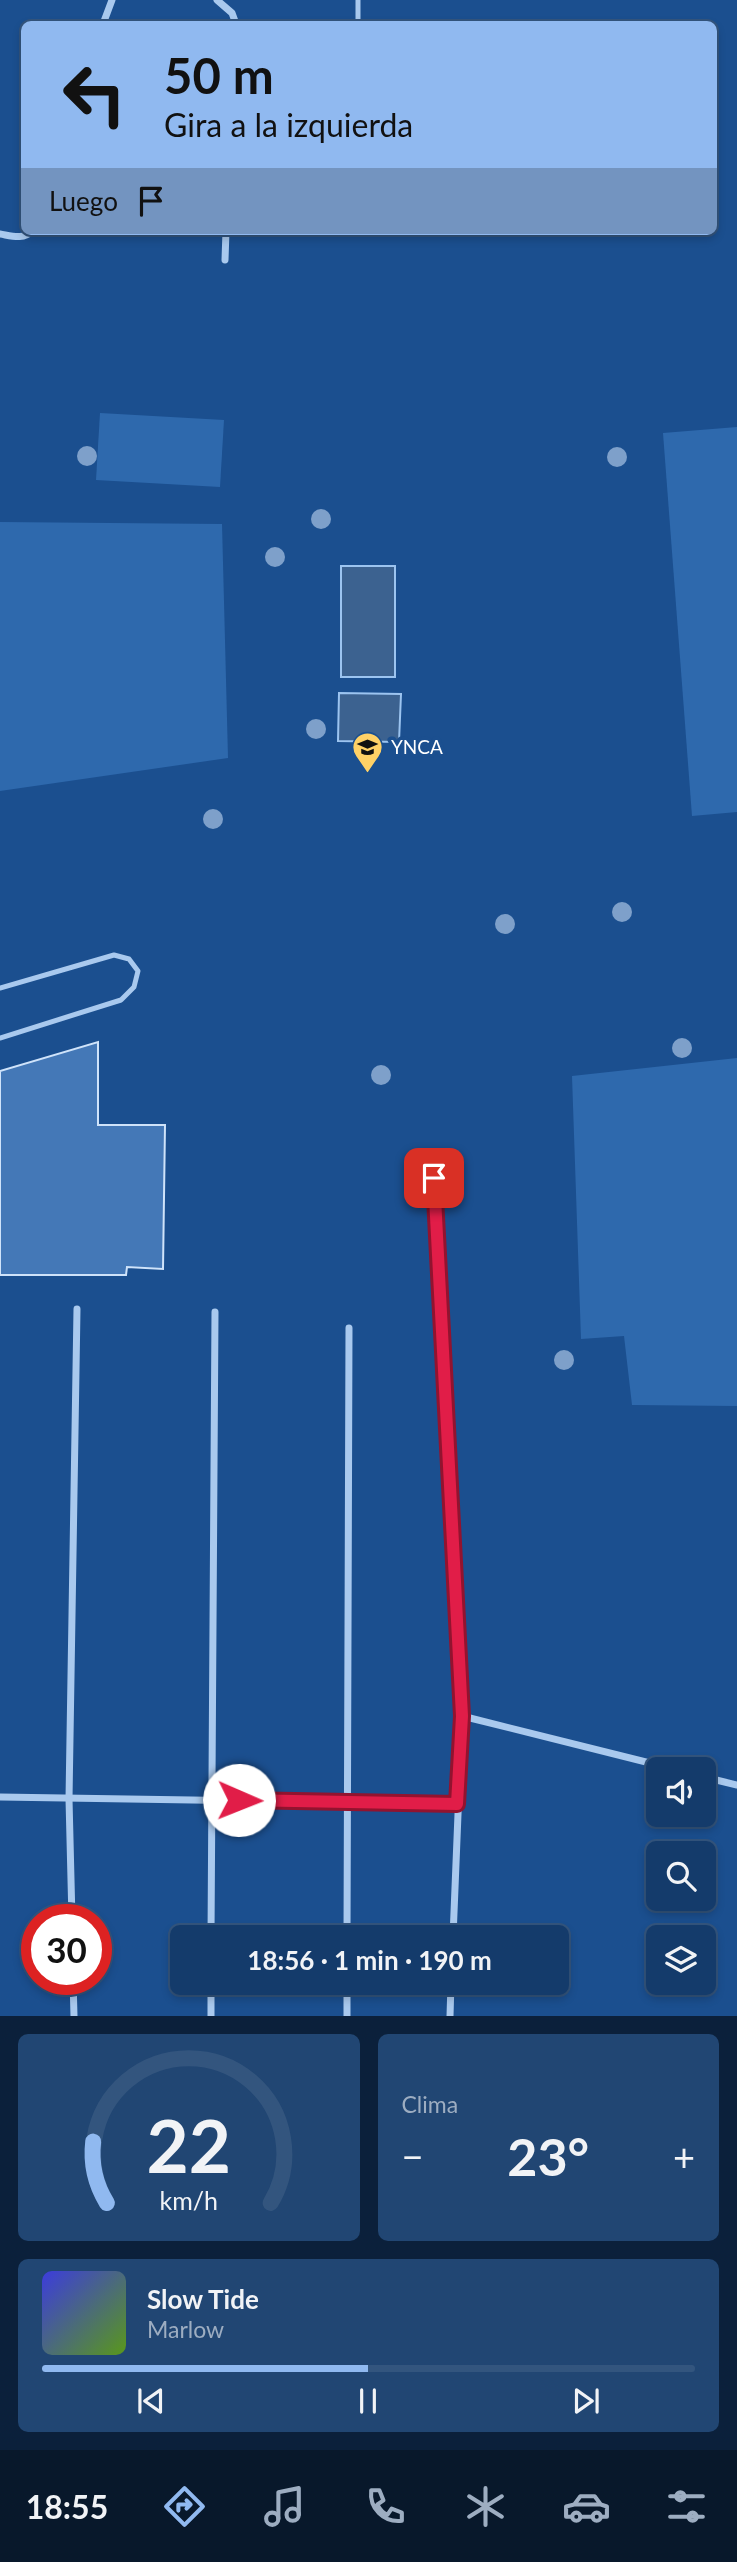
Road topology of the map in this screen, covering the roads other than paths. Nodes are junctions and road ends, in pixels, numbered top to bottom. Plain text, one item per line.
1 (111, 0) edge
2 (217, 0) edge
3 (358, 0) edge
4 (227, 4) edge
5 (104, 21) edge
6 (235, 21) edge
7 (358, 21) edge
8 (0, 234) edge
9 (25, 235) edge
10 (226, 235) edge
11 (225, 260) dead end
12 (0, 988) edge
13 (0, 1038) edge
14 (434, 1178) dead end
15 (77, 1309) dead end
16 (215, 1312) dead end
17 (349, 1328) dead end
18 (462, 1716) junction
19 (646, 1762) edge
20 (716, 1780) edge
21 (737, 1785) edge
22 (0, 1797) edge
23 (69, 1799) junction
24 (212, 1800) junction
25 (348, 1802) junction
26 (457, 1804) junction
27 (72, 1904) edge
28 (211, 1925) edge
29 (347, 1925) edge
30 (453, 1925) edge
31 (73, 1995) edge
32 (211, 1995) edge
33 (347, 1995) edge
34 (451, 1995) edge
35 (74, 2016) edge
36 (211, 2016) edge
37 (347, 2016) edge
38 (450, 2016) edge

1 - 5 street
2 - 4 street
3 - 7 lane
4 - 6 street
8 - 9 street
10 - 11 street
12 - 13 lane
14 - 18 street
15 - 23 street
16 - 24 street
17 - 25 street
18 - 19 street
18 - 26 street
20 - 21 street
22 - 23 street
23 - 24 street
23 - 27 street
24 - 25 street
24 - 28 street
25 - 26 street
25 - 29 street
26 - 30 street
31 - 35 street
32 - 36 street
33 - 37 street
34 - 38 street

